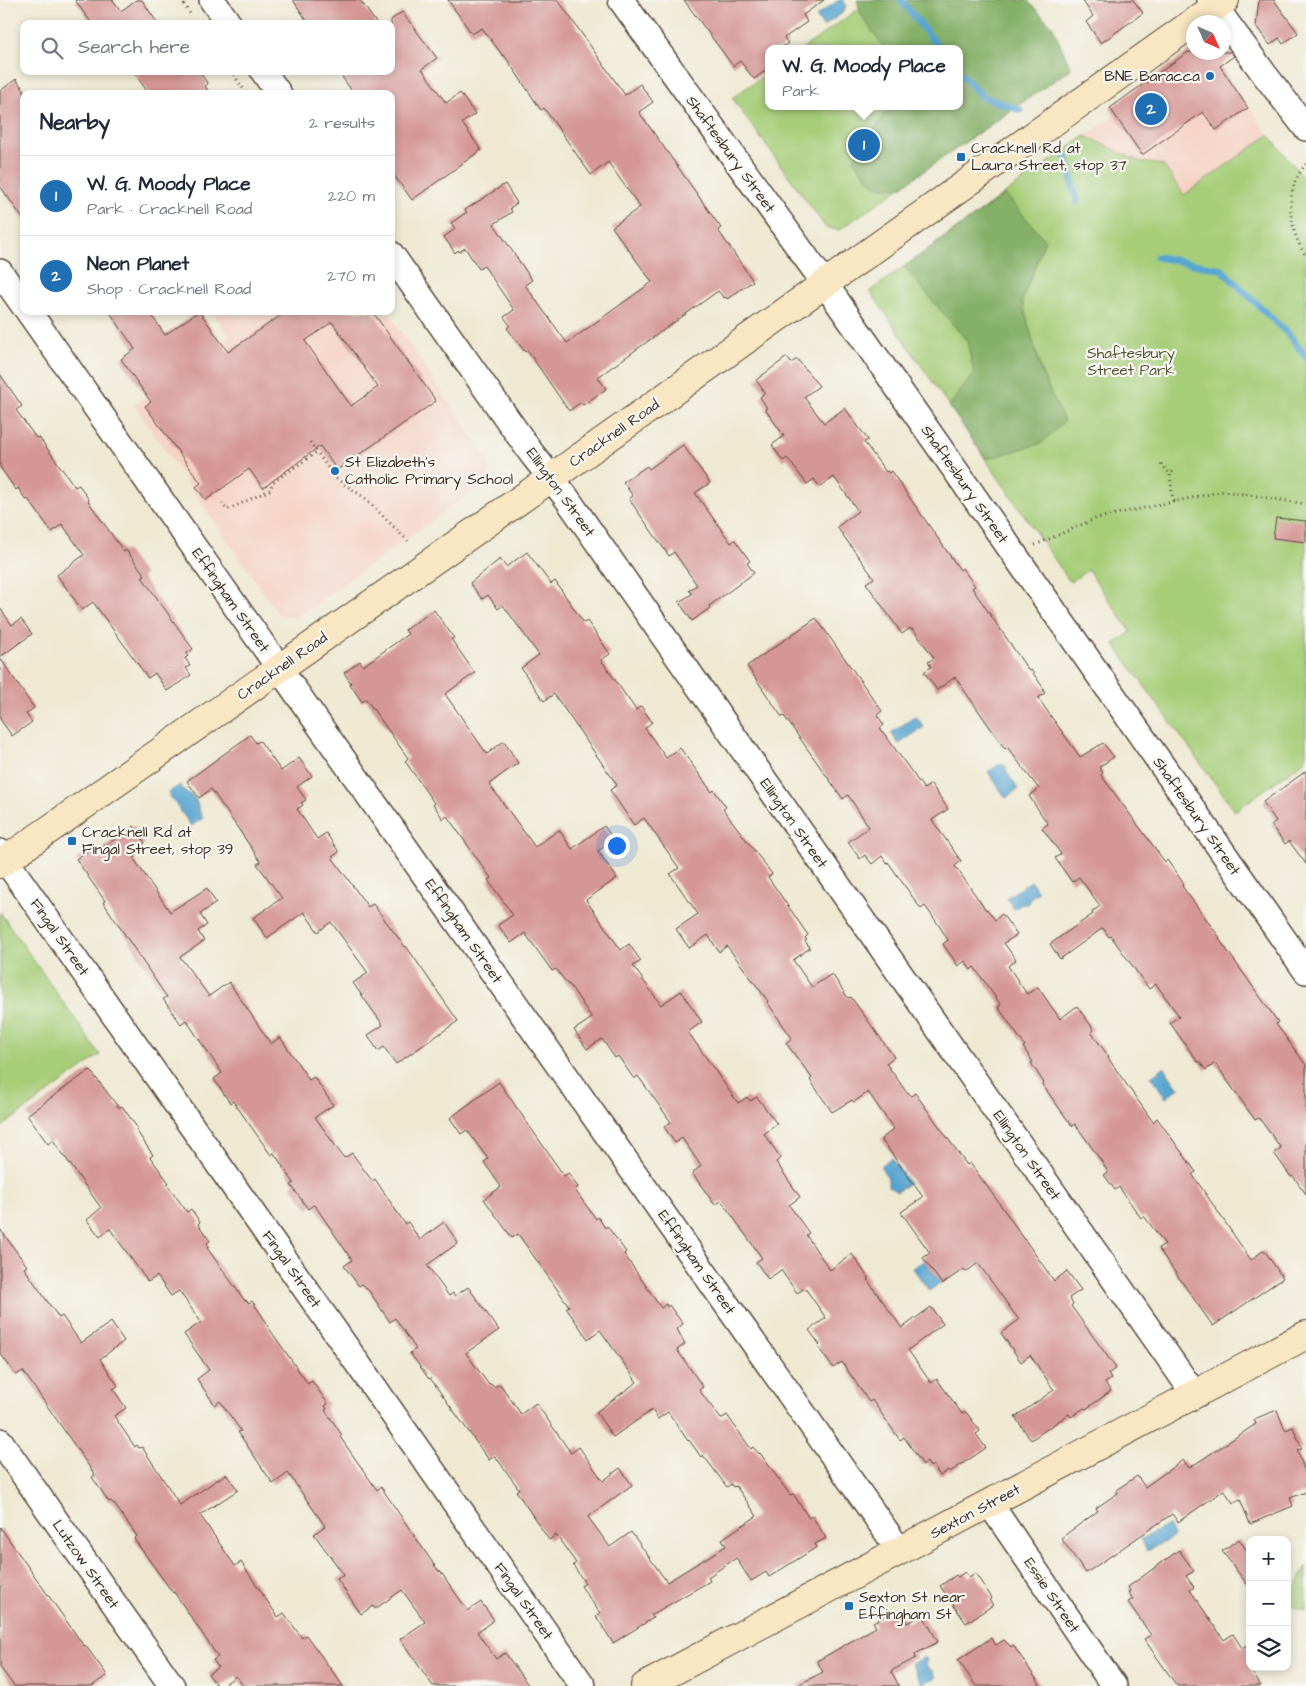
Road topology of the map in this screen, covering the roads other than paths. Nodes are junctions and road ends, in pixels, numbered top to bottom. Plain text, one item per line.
1 (212, 0) edge
2 (621, 0) edge
3 (1217, 2) edge
4 (226, 20) edge
5 (266, 75) edge
6 (275, 90) edge
7 (1306, 128) edge
8 (395, 260) edge
9 (0, 272) edge
10 (825, 284) junction
11 (20, 300) edge
12 (31, 315) edge
13 (551, 478) junction
14 (279, 668) junction
15 (2, 859) edge
16 (1306, 971) edge
17 (1306, 1335) edge
18 (1194, 1395) junction
19 (0, 1441) edge
20 (990, 1504) junction
21 (900, 1551) junction
22 (674, 1679) edge
23 (172, 1686) edge
24 (583, 1686) edge
25 (644, 1686) edge
26 (1114, 1686) edge

1 - 4 street
2 - 10 street, Shaftesbury Street
3 - 7 street
3 - 10 street, Cracknell Road
5 - 6 street
8 - 13 street, Ellington Street
9 - 11 street
10 - 13 street, Cracknell Road
10 - 16 street, Shaftesbury Street
12 - 14 street, Effingham Street
13 - 14 street, Cracknell Road
13 - 18 street, Ellington Street
14 - 15 street, Cracknell Road
14 - 21 street, Effingham Street
15 - 24 street, Fingal Street
17 - 18 street, Sexton Street
18 - 20 street, Sexton Street
19 - 23 street, Lutzow Street
20 - 21 street, Sexton Street
20 - 26 street, Essie Street
21 - 22 street, Sexton Street
22 - 25 street, Sexton Street

